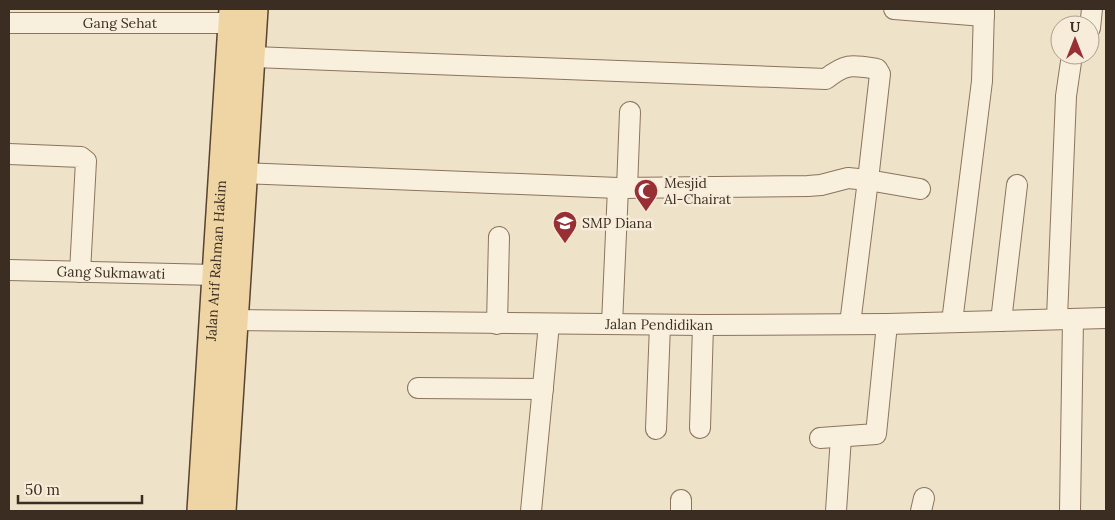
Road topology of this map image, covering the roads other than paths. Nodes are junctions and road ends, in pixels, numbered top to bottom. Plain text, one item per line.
1 (255, 9) edge
2 (894, 9) edge
3 (984, 13) edge
4 (231, 16) edge
5 (9, 23) edge
6 (252, 57) junction
7 (1071, 65) edge
8 (630, 112) dead end
9 (9, 154) edge
10 (244, 173) junction
11 (868, 180) junction
12 (1017, 185) dead end
13 (623, 188) junction
14 (920, 189) dead end
15 (499, 237) dead end
16 (9, 270) edge
17 (80, 272) junction
18 (215, 275) junction
19 (1065, 318) junction
20 (1106, 318) edge
21 (223, 320) junction
22 (1002, 321) junction
23 (952, 322) junction
24 (497, 324) junction
25 (549, 324) junction
26 (612, 324) junction
27 (850, 324) junction
28 (887, 324) junction
29 (660, 325) junction
30 (703, 325) junction
31 (418, 388) dead end
32 (543, 389) junction
33 (700, 428) dead end
34 (656, 429) dead end
35 (841, 437) junction
36 (820, 438) dead end
37 (200, 511) edge
38 (223, 511) edge
39 (531, 511) edge
40 (836, 511) edge
41 (1070, 511) edge

1 - 6 main road, Jalan Arif Rahman Hakim
2 - 3 street
3 - 23 street
4 - 5 street, Gang Sehat
4 - 18 main road, Jalan Arif Rahman Hakim
6 - 10 main road, Jalan Arif Rahman Hakim
6 - 11 street
7 - 19 street
8 - 13 street
9 - 17 street
10 - 13 street
10 - 21 main road, Jalan Arif Rahman Hakim
11 - 13 street
11 - 14 street
11 - 27 street
12 - 22 street
13 - 26 street
15 - 24 street
16 - 17 street, Gang Sukmawati
17 - 18 street, Gang Sukmawati
18 - 21 main road, Jalan Arif Rahman Hakim
19 - 20 street, Jalan Pendidikan
19 - 22 street, Jalan Pendidikan
19 - 41 street
21 - 24 street, Jalan Pendidikan
21 - 37 main road, Jalan Arif Rahman Hakim
21 - 38 main road, Jalan Arif Rahman Hakim
22 - 23 street, Jalan Pendidikan
23 - 28 street, Jalan Pendidikan
24 - 25 street, Jalan Pendidikan
25 - 26 street, Jalan Pendidikan
25 - 32 street
26 - 29 street, Jalan Pendidikan
27 - 28 street, Jalan Pendidikan
27 - 30 street, Jalan Pendidikan
28 - 35 street
29 - 30 street, Jalan Pendidikan
29 - 34 street
30 - 33 street
31 - 32 street
32 - 39 street
35 - 36 street
35 - 40 street

